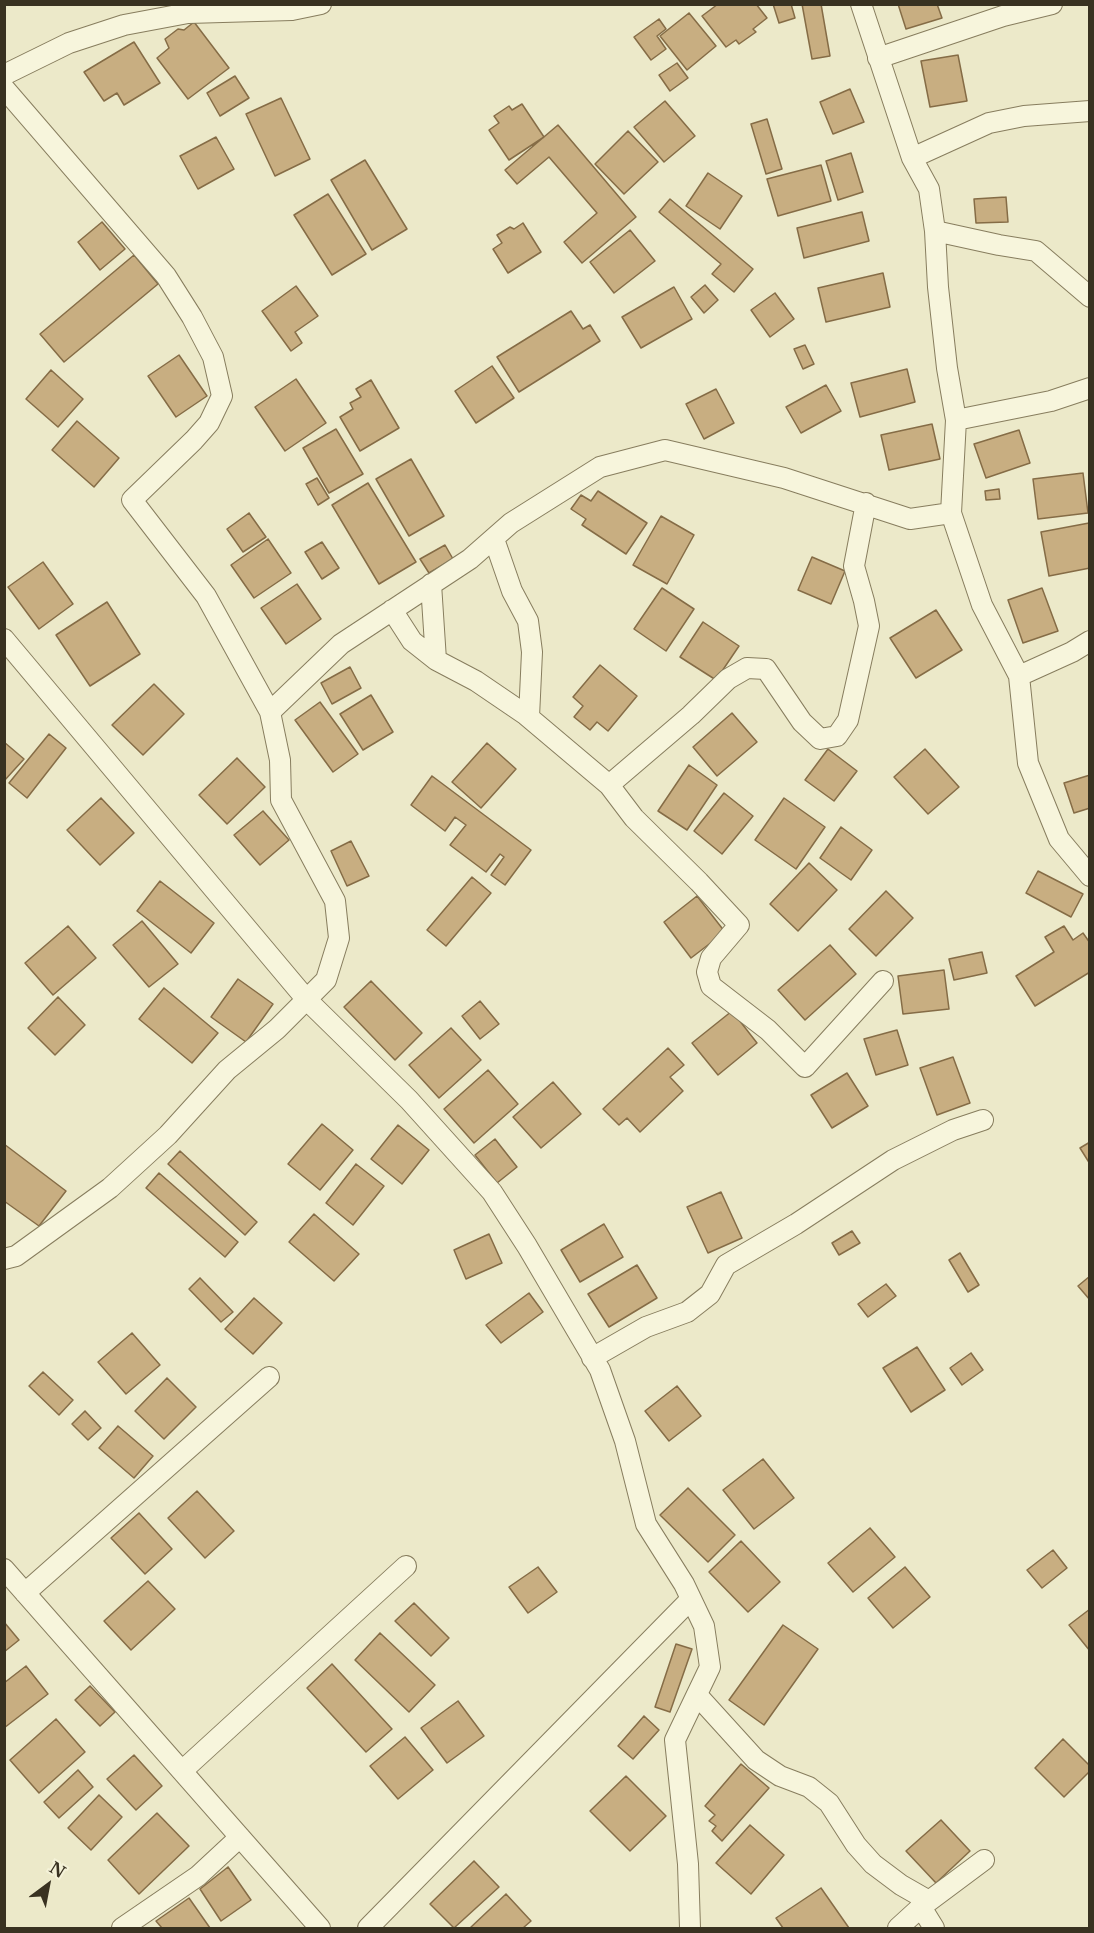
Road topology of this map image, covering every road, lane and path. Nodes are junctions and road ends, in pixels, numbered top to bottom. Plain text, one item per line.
1 (321, 4) edge
2 (861, 4) edge
3 (1053, 4) edge
4 (878, 58) junction
5 (4, 75) edge
6 (4, 88) edge
7 (1089, 111) edge
8 (912, 158) junction
9 (935, 231) junction
10 (1089, 297) edge
11 (1089, 388) edge
12 (956, 420) junction
13 (866, 503) junction
14 (951, 513) junction
15 (494, 538) junction
16 (431, 584) junction
17 (392, 610) junction
18 (4, 639) edge
19 (1089, 641) edge
20 (436, 660) junction
21 (1019, 676) junction
22 (270, 712) junction
23 (529, 717) junction
24 (609, 785) junction
25 (1089, 876) edge
26 (883, 981) dead end
27 (307, 1000) junction
28 (983, 1120) dead end
29 (4, 1259) edge
30 (592, 1358) junction
31 (269, 1377) dead end
32 (406, 1566) dead end
33 (4, 1569) edge
34 (25, 1593) junction
35 (691, 1599) junction
36 (697, 1695) junction
37 (182, 1771) junction
38 (240, 1837) junction
39 (984, 1860) dead end
40 (925, 1904) junction
41 (122, 1929) edge
42 (320, 1929) edge
43 (368, 1929) edge
44 (690, 1929) edge
45 (898, 1929) edge
46 (934, 1929) edge

1 - 5 street
2 - 4 street
3 - 4 street
4 - 8 street
6 - 22 street
7 - 8 street
8 - 9 street
9 - 10 street
9 - 12 street
11 - 12 street
12 - 14 street
13 - 14 street
13 - 15 street
13 - 24 street
14 - 21 street
15 - 16 street
15 - 23 street
16 - 17 street
16 - 20 street
17 - 20 street
17 - 22 street
18 - 27 street
19 - 21 street
20 - 23 street
21 - 25 street
22 - 27 street
23 - 24 street
24 - 26 street
27 - 29 street
27 - 30 street
28 - 30 street
30 - 35 street
31 - 34 street
32 - 37 street
33 - 34 street
34 - 37 street
35 - 36 street
35 - 43 street
36 - 40 street
36 - 44 street
37 - 38 street
38 - 41 street
38 - 42 street
39 - 40 street
40 - 45 street
40 - 46 street

